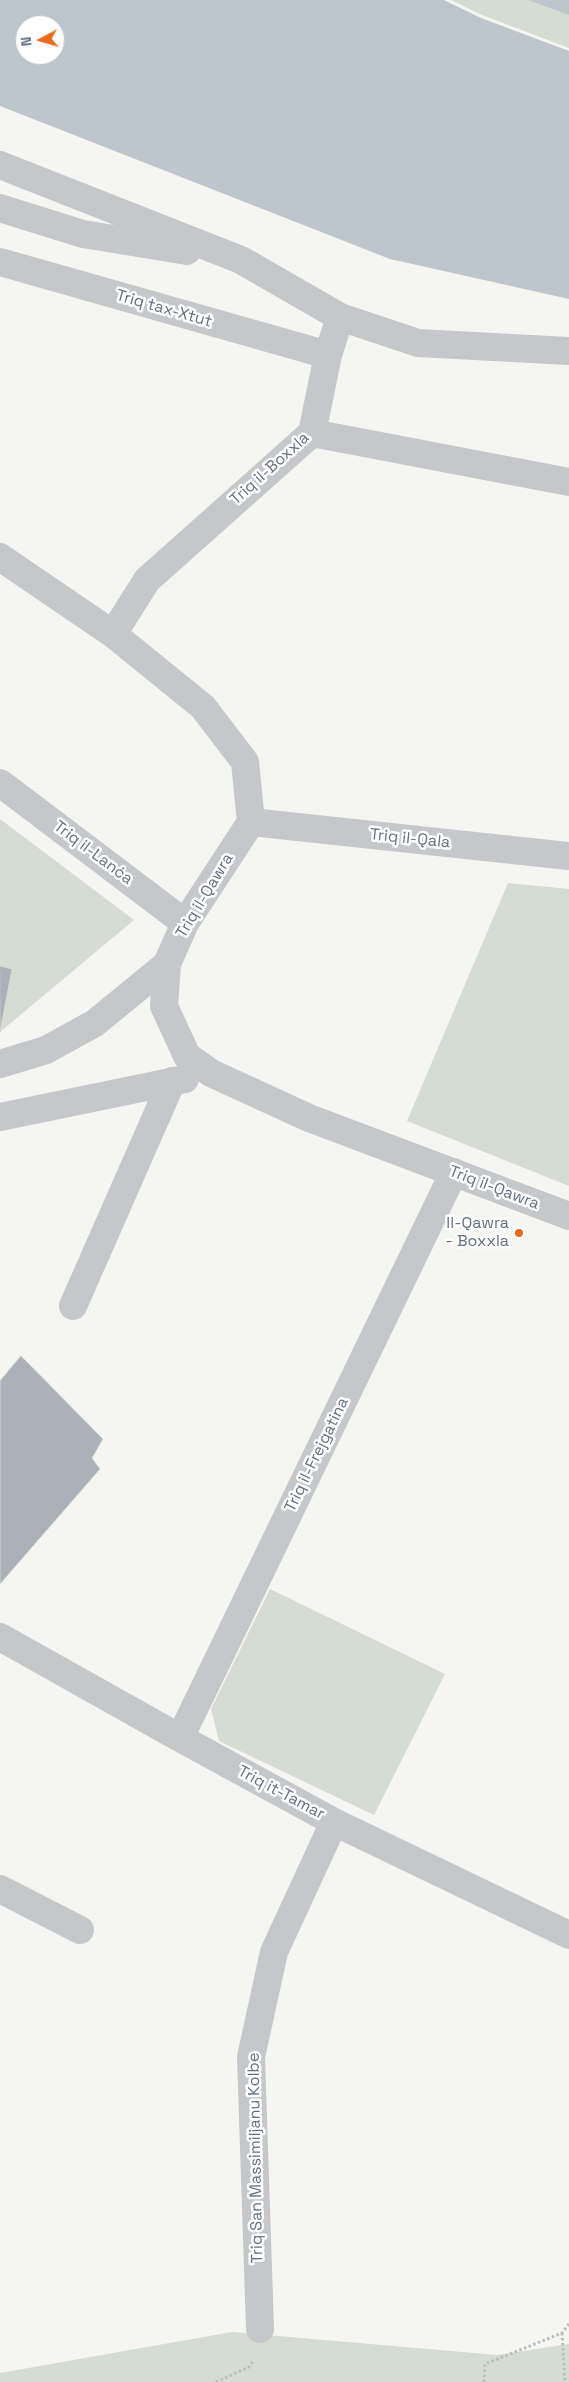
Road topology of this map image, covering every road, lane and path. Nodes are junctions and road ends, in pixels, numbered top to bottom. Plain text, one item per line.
1 (0, 165) edge
2 (0, 208) edge
3 (241, 260) junction
4 (0, 262) edge
5 (340, 317) junction
6 (569, 351) edge
7 (328, 355) junction
8 (312, 433) junction
9 (569, 482) edge
10 (0, 557) edge
11 (113, 634) junction
12 (0, 783) edge
13 (251, 822) junction
14 (569, 856) edge
15 (185, 922) junction
16 (167, 964) junction
17 (0, 1064) edge
18 (211, 1073) junction
19 (172, 1081) junction
20 (0, 1117) edge
21 (454, 1172) junction
22 (569, 1216) edge
23 (73, 1306) dead end
24 (0, 1637) edge
25 (180, 1738) junction
26 (334, 1822) junction
27 (0, 1889) edge
28 (80, 1930) dead end
29 (569, 1935) edge
30 (569, 2324) edge
31 (260, 2329) dead end
32 (562, 2333) junction
33 (484, 2382) edge
34 (564, 2382) edge

1 - 3 street
2 - 3 street
3 - 5 street
4 - 7 street, Triq tax-Xtut
5 - 6 street
5 - 7 street, Triq il-Boxxla
7 - 8 street, Triq il-Boxxla
8 - 9 street
8 - 11 street, Triq il-Boxxla
10 - 11 street
11 - 13 street
12 - 15 street, Triq il-Lanċa
13 - 14 street, Triq il-Qala
13 - 15 street, Triq il-Qawra
15 - 16 street, Triq il-Qawra
16 - 17 street
16 - 18 street, Triq il-Qawra
18 - 19 street
18 - 21 street, Triq il-Qawra
19 - 20 street
19 - 23 street
21 - 22 street, Triq il-Qawra
21 - 25 street, Triq il-Frejgatina
24 - 25 street, Triq it-Tamar
25 - 26 street, Triq it-Tamar
26 - 29 street, Triq it-Tamar
26 - 31 street, Triq San Massimiljanu Kolbe
27 - 28 street
30 - 32 path
32 - 33 path
32 - 34 path

